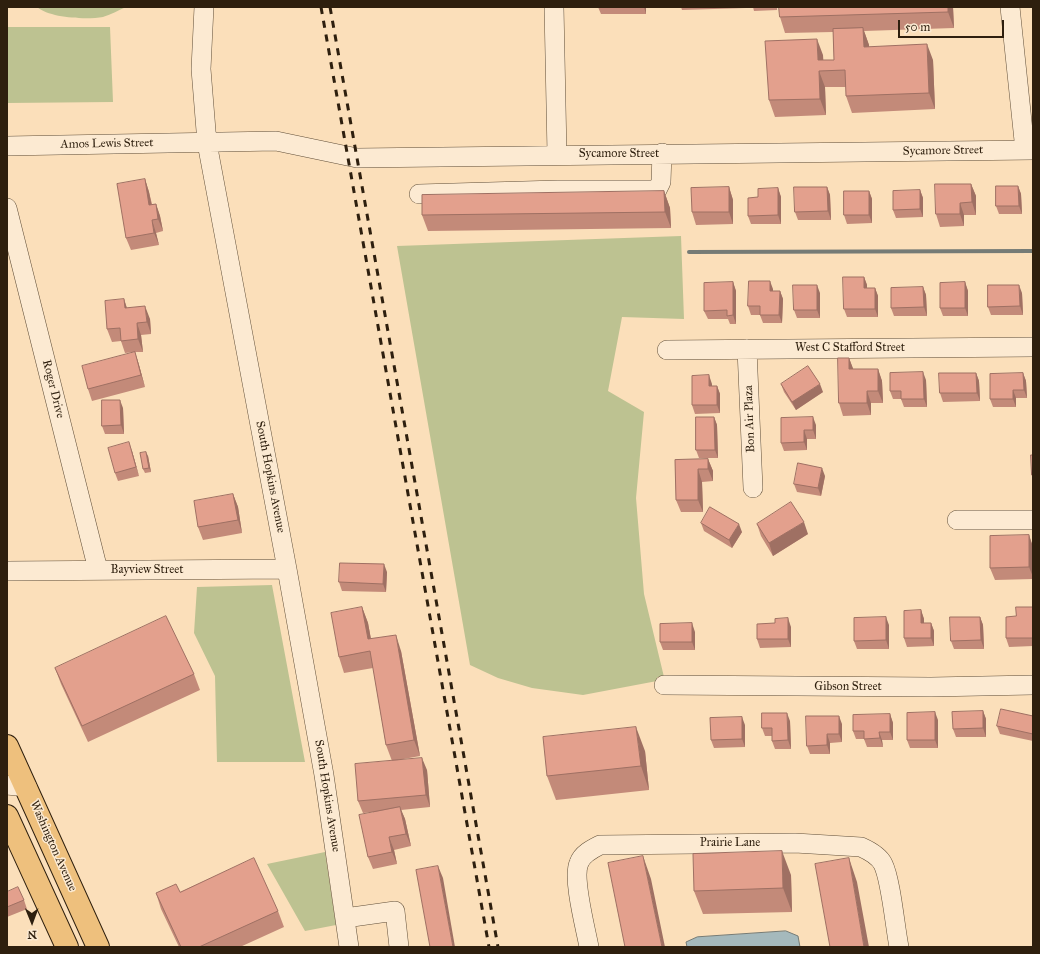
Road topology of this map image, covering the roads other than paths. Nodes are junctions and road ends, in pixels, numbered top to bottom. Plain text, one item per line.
1 (204, 7) edge
2 (554, 7) edge
3 (1010, 7) edge
4 (207, 143) junction
5 (7, 146) edge
6 (1029, 150) edge
7 (662, 153) junction
8 (557, 154) junction
9 (419, 194) dead end
10 (7, 208) edge
11 (1033, 347) edge
12 (747, 349) junction
13 (667, 350) dead end
14 (752, 488) dead end
15 (957, 520) dead end
16 (1033, 520) edge
17 (287, 569) junction
18 (98, 570) junction
19 (7, 571) edge
20 (664, 685) dead end
21 (1033, 686) edge
22 (7, 746) edge
23 (17, 786) edge
24 (7, 816) edge
25 (345, 918) junction
26 (67, 947) edge
27 (98, 947) edge
28 (349, 947) edge
29 (399, 947) edge
30 (589, 947) edge
31 (899, 947) edge

1 - 4 street, South Hopkins Avenue
2 - 8 street
3 - 6 street
4 - 5 street, Amos Lewis Street
4 - 8 street, Sycamore Street
4 - 17 street, South Hopkins Avenue
6 - 7 street, Sycamore Street
7 - 8 street, Sycamore Street
7 - 9 street
10 - 18 street, Roger Drive
11 - 12 street, West C Stafford Street
12 - 13 street, West C Stafford Street
12 - 14 street, Bon Air Plaza
15 - 16 street
17 - 18 street, Bayview Street
17 - 25 street, South Hopkins Avenue
18 - 19 street, Bayview Street
20 - 21 street, Gibson Street
22 - 23 main road, Washington Avenue
23 - 27 main road, Washington Avenue
24 - 26 main road
25 - 28 street, South Hopkins Avenue
25 - 29 street
30 - 31 street, Prairie Lane

